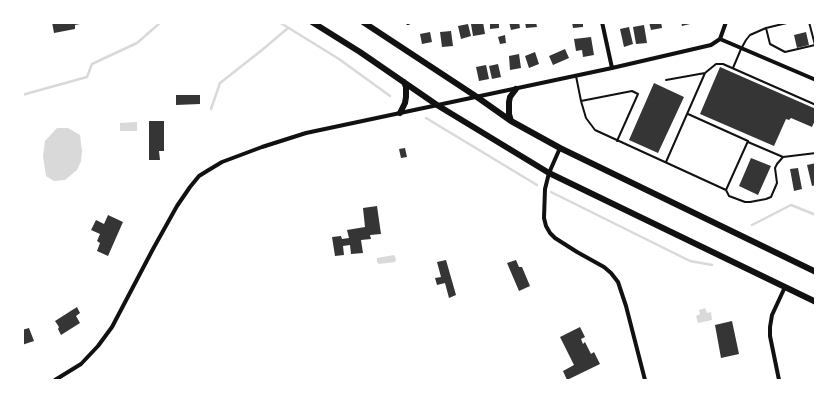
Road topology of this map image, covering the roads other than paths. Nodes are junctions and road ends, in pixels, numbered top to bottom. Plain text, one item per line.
1 (312, 22) edge
2 (363, 22) edge
3 (602, 22) edge
4 (726, 22) edge
5 (791, 22) edge
6 (810, 22) edge
7 (766, 28) junction
8 (720, 39) junction
9 (741, 49) junction
10 (612, 68) junction
11 (733, 69) junction
12 (705, 73) junction
13 (576, 76) junction
14 (666, 80) dead end
15 (816, 80) edge
16 (404, 82) junction
17 (516, 89) junction
18 (477, 97) junction
19 (581, 101) junction
20 (437, 105) junction
21 (816, 105) edge
22 (400, 113) junction
23 (688, 114) junction
24 (511, 121) junction
25 (617, 141) junction
26 (748, 141) junction
27 (560, 148) junction
28 (816, 153) edge
29 (783, 157) junction
30 (666, 162) junction
31 (549, 173) junction
32 (726, 190) junction
33 (816, 272) edge
34 (785, 287) junction
35 (816, 302) edge
36 (55, 380) edge
37 (645, 380) edge
38 (780, 380) edge

1 - 16 main road
2 - 18 main road
3 - 10 street
4 - 8 street
5 - 7 lane
6 - 7 lane
7 - 9 lane
8 - 9 street
8 - 10 street
9 - 11 lane
9 - 15 street
10 - 13 street
11 - 12 lane
11 - 21 lane
12 - 14 lane
12 - 23 lane
13 - 17 street
13 - 19 lane
16 - 20 main road
16 - 22 main road
17 - 18 street
17 - 24 main road
18 - 20 street
18 - 24 main road
19 - 25 lane
19 - 25 lane
20 - 22 street
20 - 31 main road
22 - 36 street
23 - 26 lane
23 - 30 lane
24 - 27 main road
25 - 30 lane
26 - 29 lane
26 - 32 lane
27 - 31 street
27 - 33 main road
28 - 29 lane
29 - 32 lane
30 - 32 lane
31 - 34 main road
31 - 37 street
34 - 35 main road
34 - 38 street

